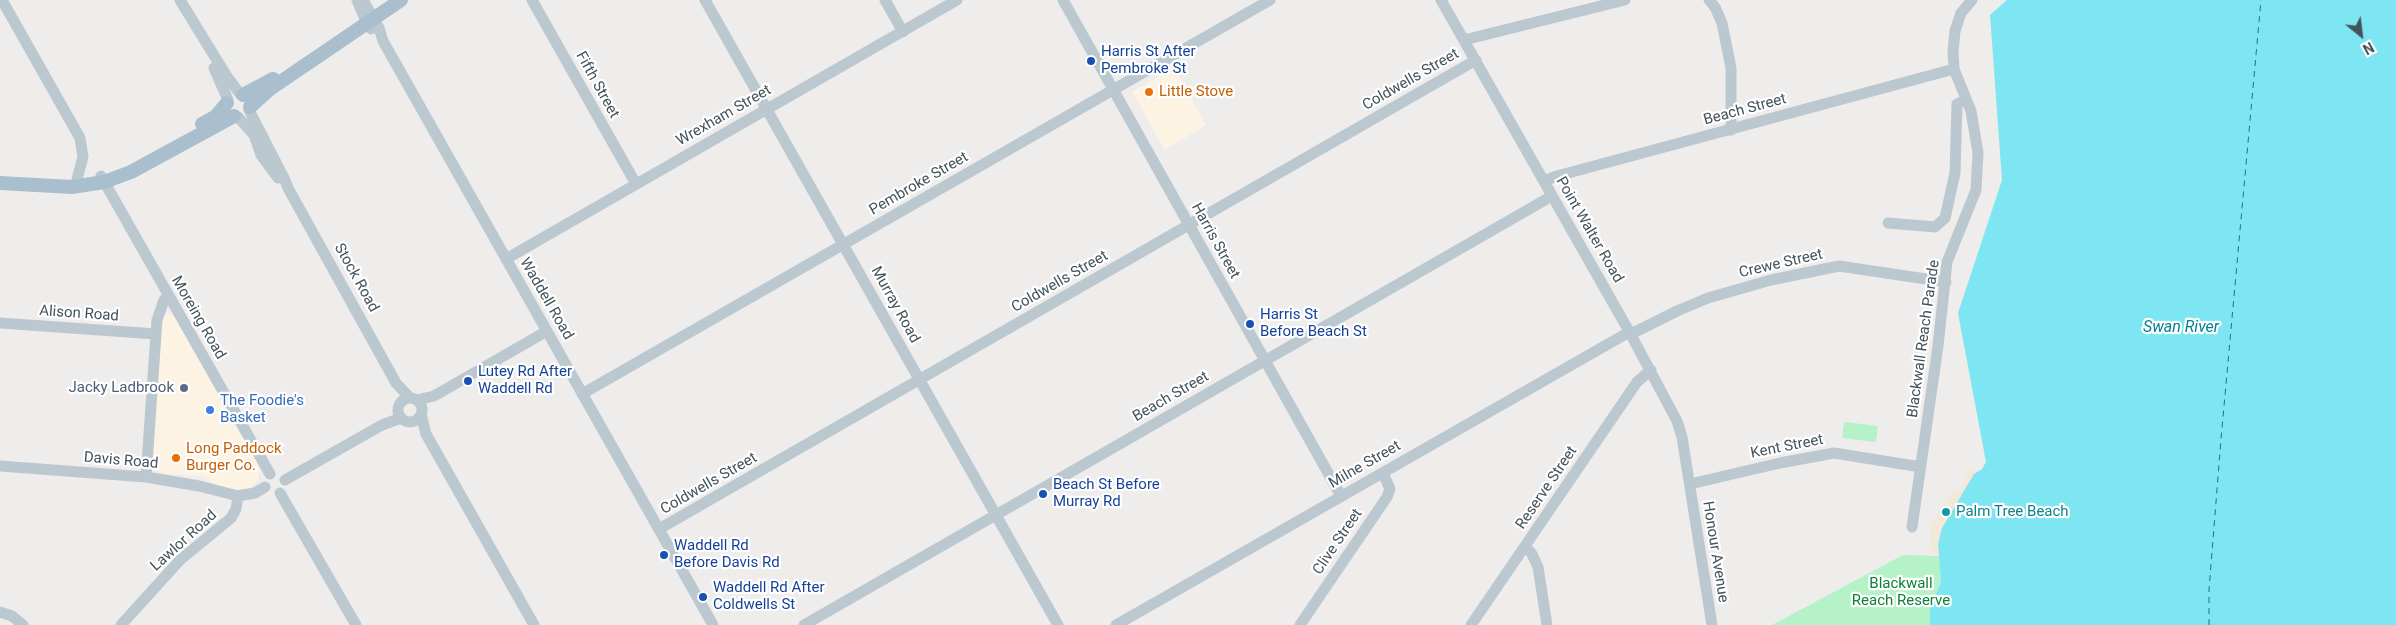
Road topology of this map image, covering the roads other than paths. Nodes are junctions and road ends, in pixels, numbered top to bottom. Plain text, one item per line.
1 (2, 0) edge
2 (180, 0) edge
3 (357, 0) edge
4 (363, 0) edge
5 (394, 0) edge
6 (401, 0) edge
7 (532, 0) edge
8 (705, 0) edge
9 (885, 0) edge
10 (957, 0) edge
11 (1063, 0) edge
12 (1270, 0) edge
13 (1442, 0) edge
14 (1625, 0) edge
15 (1709, 0) edge
16 (1972, 0) edge
17 (370, 19) junction
18 (902, 32) junction
19 (1464, 40) junction
20 (1476, 60) junction
21 (1954, 69) junction
22 (1113, 90) junction
23 (235, 98) junction
24 (1966, 100) junction
25 (767, 109) junction
26 (243, 113) junction
27 (1732, 130) junction
28 (0, 178) edge
29 (77, 179) junction
30 (103, 179) junction
31 (1544, 181) junction
32 (0, 183) edge
33 (636, 184) junction
34 (1552, 196) junction
35 (1888, 223) dead end
36 (1189, 225) junction
37 (843, 244) junction
38 (506, 259) junction
39 (1946, 282) junction
40 (168, 297) junction
41 (0, 323) edge
42 (547, 331) junction
43 (1630, 333) junction
44 (156, 334) junction
45 (1265, 361) junction
46 (1651, 370) junction
47 (920, 380) junction
48 (396, 383) junction
49 (582, 394) junction
50 (417, 406) junction
51 (402, 413) junction
52 (426, 434) junction
53 (0, 466) edge
54 (1921, 467) junction
55 (1382, 473) junction
56 (270, 474) junction
57 (146, 477) junction
58 (285, 480) junction
59 (1690, 484) junction
60 (265, 487) junction
61 (280, 492) junction
62 (238, 496) junction
63 (1341, 496) junction
64 (996, 515) junction
65 (1912, 527) dead end
66 (659, 529) junction
67 (1525, 546) junction
68 (0, 612) edge
69 (23, 625) edge
70 (121, 625) edge
71 (356, 625) edge
72 (534, 625) edge
73 (712, 625) edge
74 (804, 625) edge
75 (1058, 625) edge
76 (1116, 625) edge
77 (1300, 625) edge
78 (1472, 625) edge
79 (1547, 625) edge
80 (1712, 625) edge

1 - 29 street
2 - 23 street, Stock Road
3 - 17 street, Waddell Road
4 - 17 street, Waddell Road
5 - 17 main road
6 - 17 main road
7 - 33 street, Fifth Street
8 - 25 street, Murray Road
9 - 18 street
10 - 18 street, Wrexham Street
11 - 22 street, Harris Street
12 - 22 street, Pembroke Street
13 - 19 street, Point Walter Road
14 - 19 street
15 - 27 street
16 - 21 street, Blackwall Reach Parade
17 - 23 main road
17 - 26 main road
17 - 38 street, Waddell Road
18 - 25 street, Wrexham Street
19 - 20 street, Point Walter Road
20 - 31 street, Point Walter Road
20 - 36 street, Coldwells Street
21 - 24 street, Blackwall Reach Parade
21 - 27 street, Beach Street
22 - 36 street, Harris Street
22 - 37 street, Pembroke Street
23 - 26 main road, Stock Road
23 - 26 main road, Stock Road
23 - 30 main road
24 - 35 street
24 - 39 street, Blackwall Reach Parade
25 - 33 street, Wrexham Street
25 - 37 street, Murray Road
26 - 30 main road
26 - 48 street, Stock Road
27 - 31 street, Beach Street
28 - 29 main road
29 - 30 main road
30 - 32 main road
30 - 40 street, Moreing Road
31 - 34 street, Point Walter Road
33 - 38 street, Wrexham Street
34 - 43 street, Point Walter Road
34 - 45 street, Beach Street
36 - 45 street, Harris Street
36 - 47 street, Coldwells Street
37 - 47 street, Murray Road
37 - 49 street, Pembroke Street
38 - 42 street, Waddell Road
39 - 43 street, Crewe Street
39 - 54 street, Blackwall Reach Parade
40 - 44 street
40 - 56 street, Moreing Road
41 - 44 street, Alison Road
42 - 49 street, Waddell Road
42 - 50 street
43 - 46 street, Point Walter Road
43 - 55 street, Milne Street
44 - 57 street
45 - 63 street, Harris Street
45 - 64 street, Beach Street
46 - 59 street, Point Walter Road
46 - 67 street, Reserve Street
47 - 64 street, Murray Road
47 - 66 street, Coldwells Street
48 - 50 street, Stock Road
48 - 51 street, Stock Road
49 - 66 street, Waddell Road
50 - 51 street
50 - 51 street
50 - 52 street, Stock Road
51 - 52 street, Stock Road
51 - 58 street
52 - 72 street, Stock Road
53 - 57 street, Davis Road
54 - 59 street, Kent Street
54 - 65 street, Blackwall Reach Parade
55 - 63 street, Milne Street
55 - 77 street, Clive Street
56 - 58 street
56 - 60 street
57 - 62 street, Davis Road
58 - 61 street
59 - 80 street, Honour Avenue
60 - 61 street
60 - 62 street, Davis Road
61 - 71 street
62 - 70 street, Lawlor Road
63 - 76 street, Milne Street
64 - 74 street, Beach Street
64 - 75 street, Murray Road
66 - 73 street, Waddell Road
67 - 78 street, Reserve Street
67 - 79 street
68 - 69 street

